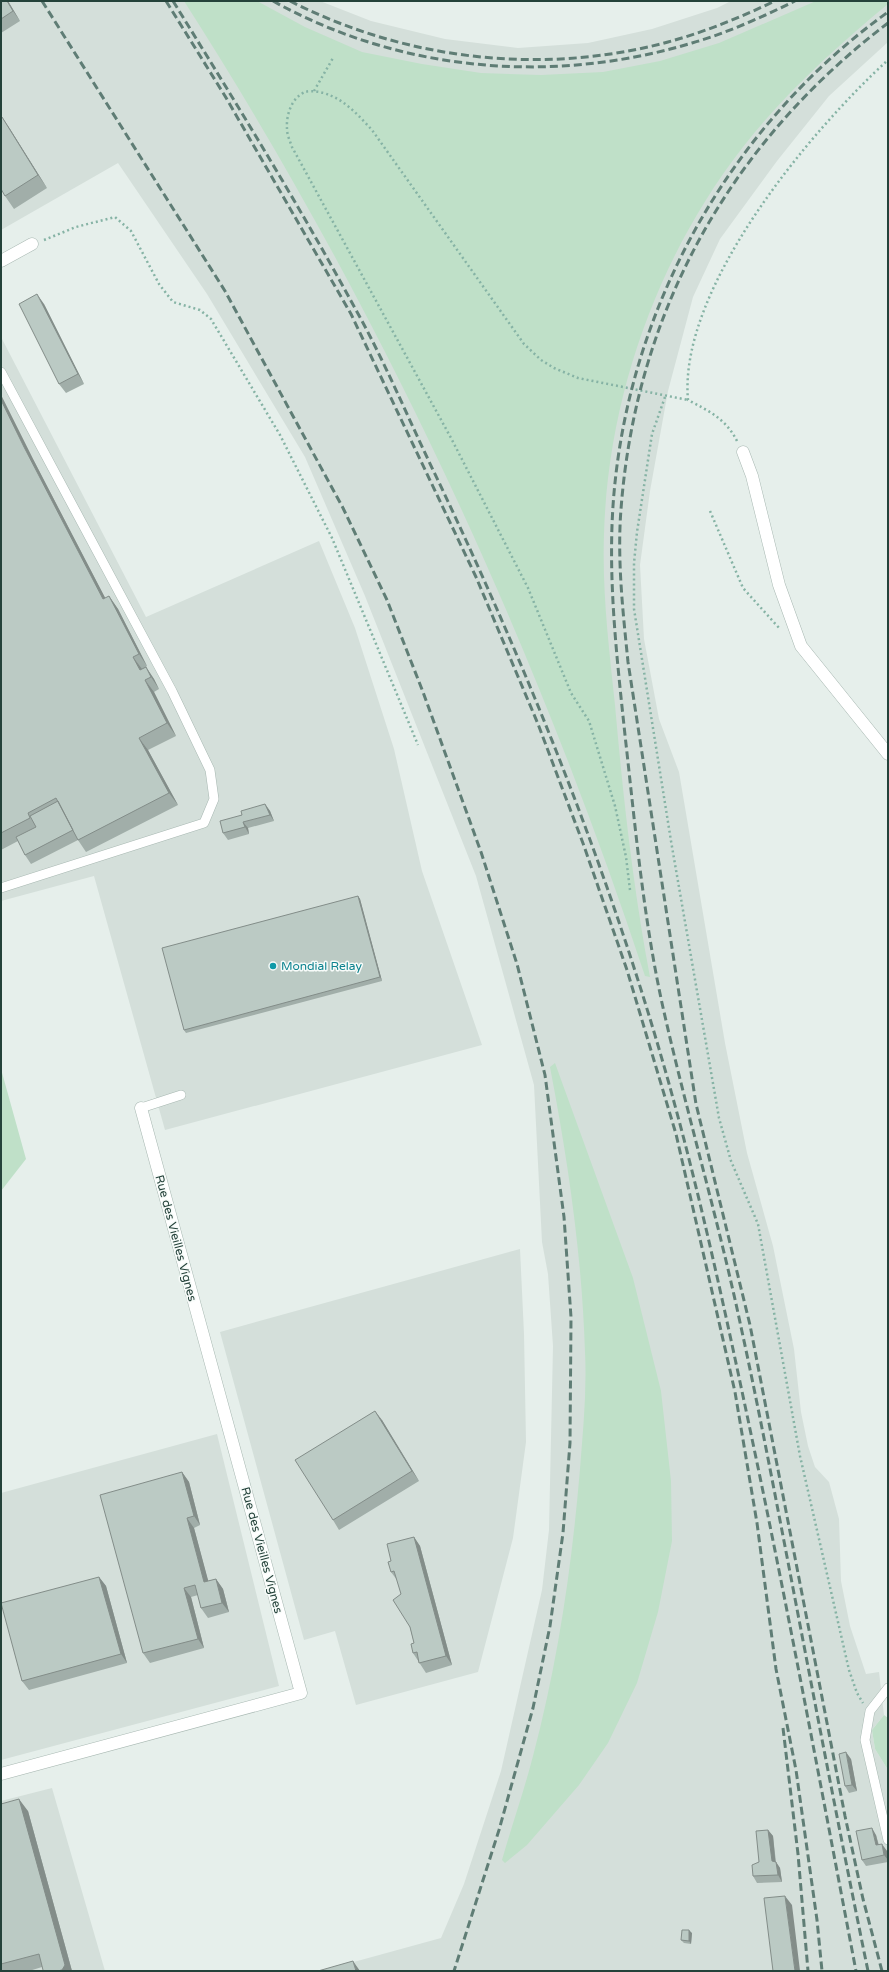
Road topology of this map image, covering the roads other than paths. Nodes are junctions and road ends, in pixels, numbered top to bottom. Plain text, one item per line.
1 (32, 244) road end
2 (1, 261) edge
3 (1, 372) edge
4 (743, 452) road end
5 (888, 754) edge
6 (1, 888) edge
7 (181, 1095) dead end
8 (141, 1108) joint
9 (888, 1688) edge
10 (1, 1774) edge
11 (888, 1840) edge

1 - 2 street
3 - 6 lane
4 - 5 street
7 - 8 lane
8 - 10 street, Rue des Vieilles Vignes
9 - 11 lane

